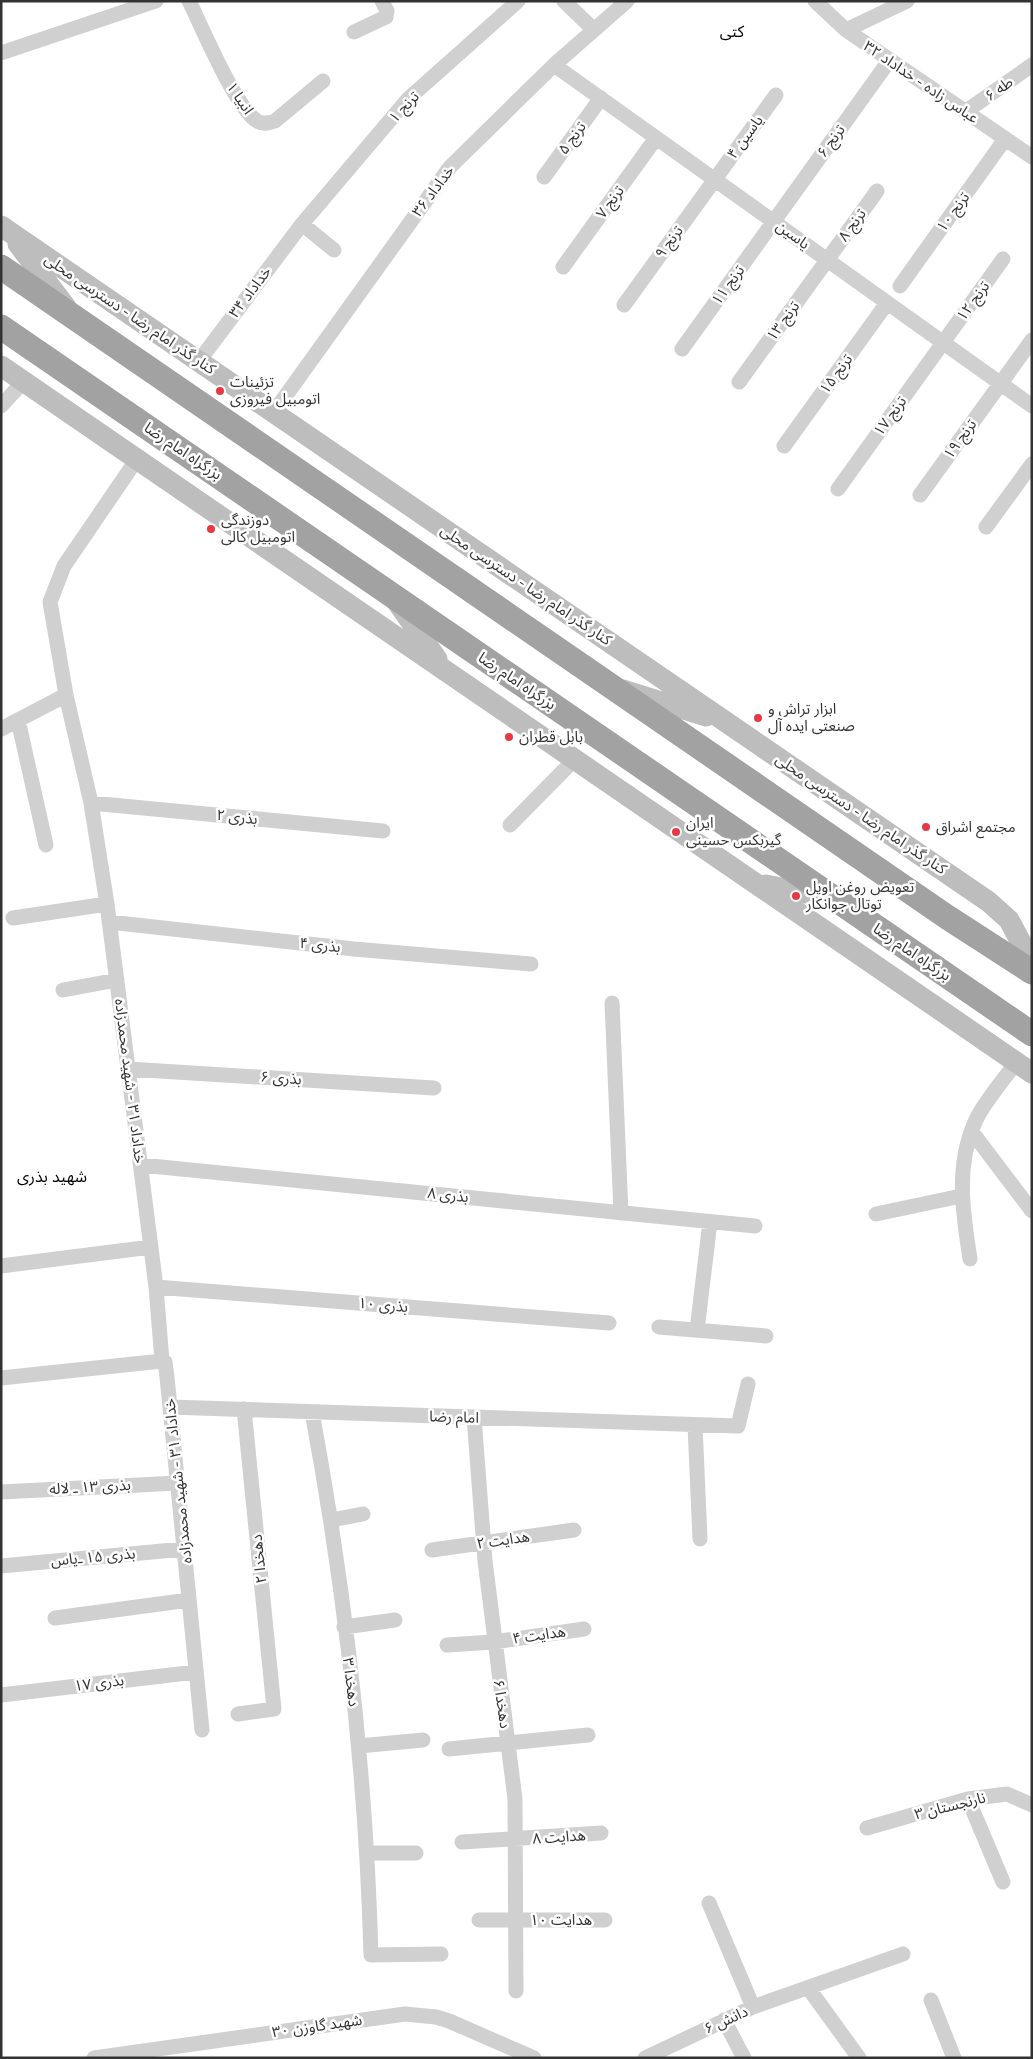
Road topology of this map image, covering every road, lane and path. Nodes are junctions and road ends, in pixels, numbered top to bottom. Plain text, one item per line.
1 (156, 1) edge
2 (189, 1) edge
3 (382, 1) edge
4 (518, 1) edge
5 (564, 1) edge
6 (627, 1) edge
7 (814, 1) edge
8 (907, 1) edge
9 (593, 29) junction
10 (846, 30) junction
11 (354, 32) dead end
12 (1, 53) edge
13 (889, 61) junction
14 (554, 65) junction
15 (1032, 65) edge
16 (323, 81) dead end
17 (776, 95) dead end
18 (601, 98) junction
19 (965, 112) junction
20 (656, 138) junction
21 (1005, 139) junction
22 (1032, 157) edge
23 (544, 177) dead end
24 (715, 179) junction
25 (877, 191) dead end
26 (773, 222) junction
27 (302, 224) junction
28 (4, 228) edge
29 (334, 250) dead end
30 (1003, 259) dead end
31 (827, 260) junction
32 (1, 267) edge
33 (563, 267) dead end
34 (900, 286) dead end
35 (887, 303) junction
36 (624, 305) dead end
37 (74, 317) junction
38 (1, 327) edge
39 (1032, 340) edge
40 (943, 343) junction
41 (682, 349) dead end
42 (199, 361) junction
43 (1, 366) edge
44 (24, 381) junction
45 (739, 382) dead end
46 (1000, 384) junction
47 (1, 406) edge
48 (1032, 406) edge
49 (274, 412) junction
50 (153, 431) junction
51 (784, 446) dead end
52 (137, 459) junction
53 (1032, 464) edge
54 (838, 489) dead end
55 (920, 495) dead end
56 (986, 527) dead end
57 (393, 596) junction
58 (444, 669) junction
59 (611, 686) junction
60 (66, 695) junction
61 (18, 720) junction
62 (728, 723) junction
63 (1, 729) edge
64 (575, 760) junction
65 (91, 803) junction
66 (510, 825) dead end
67 (383, 832) dead end
68 (46, 845) dead end
69 (756, 883) junction
70 (834, 899) junction
71 (107, 904) junction
72 (13, 918) dead end
73 (109, 922) junction
74 (1032, 962) edge
75 (531, 964) dead end
76 (1032, 972) edge
77 (117, 980) junction
78 (63, 990) dead end
79 (612, 1003) dead end
80 (1032, 1034) edge
81 (1024, 1067) edge
82 (128, 1069) junction
83 (434, 1088) dead end
84 (972, 1132) junction
85 (141, 1164) junction
86 (961, 1196) junction
87 (1032, 1211) edge
88 (621, 1213) junction
89 (876, 1214) dead end
90 (710, 1222) junction
91 (755, 1226) dead end
92 (151, 1247) junction
93 (970, 1259) dead end
94 (1, 1266) edge
95 (156, 1287) junction
96 (609, 1323) dead end
97 (659, 1327) dead end
98 (697, 1330) junction
99 (766, 1336) dead end
100 (162, 1361) junction
101 (1, 1378) edge
102 (748, 1384) dead end
103 (170, 1406) junction
104 (244, 1409) junction
105 (312, 1412) junction
106 (474, 1417) junction
107 (694, 1425) junction
108 (178, 1483) junction
109 (1, 1492) edge
110 (363, 1514) dead end
111 (331, 1520) junction
112 (574, 1530) dead end
113 (700, 1539) dead end
114 (483, 1543) junction
115 (184, 1549) junction
116 (432, 1550) dead end
117 (1, 1566) edge
118 (189, 1600) junction
119 (55, 1618) dead end
120 (395, 1620) dead end
121 (344, 1627) junction
122 (584, 1629) dead end
123 (494, 1642) junction
124 (447, 1645) dead end
125 (196, 1672) junction
126 (1, 1695) edge
127 (238, 1714) dead end
128 (202, 1730) dead end
129 (588, 1735) dead end
130 (423, 1740) dead end
131 (508, 1743) junction
132 (358, 1746) junction
133 (449, 1749) dead end
134 (968, 1799) junction
135 (1032, 1805) edge
136 (867, 1828) dead end
137 (602, 1833) dead end
138 (516, 1840) junction
139 (462, 1842) dead end
140 (416, 1852) dead end
141 (368, 1853) junction
142 (1003, 1882) dead end
143 (709, 1903) dead end
144 (479, 1920) dead end
145 (516, 1920) junction
146 (606, 1920) dead end
147 (441, 1954) dead end
148 (903, 1954) dead end
149 (809, 1989) junction
150 (516, 1991) dead end
151 (931, 2000) dead end
152 (753, 2008) junction
153 (724, 2020) junction
154 (94, 2058) edge
155 (534, 2058) edge
156 (644, 2058) edge
157 (744, 2058) edge
158 (860, 2058) edge
159 (954, 2058) edge

1 - 12 street
2 - 16 street, انبیا ۱
3 - 11 street
4 - 27 street, ترنج ۱
5 - 9 street
6 - 9 street, خداداد ۳۶
7 - 10 street, عباس زاده - خداداد ۳۲
8 - 10 street
9 - 14 street, خداداد ۳۶
10 - 13 street, عباس زاده - خداداد ۳۲
13 - 19 street, عباس زاده - خداداد ۳۲
13 - 26 street, ترنج ۶
14 - 18 street, یاسین
14 - 49 street, خداداد ۳۶
15 - 19 street, طه ۶
17 - 24 street, یاسین ۴
18 - 20 street, یاسین
18 - 23 street, ترنج ۵
19 - 21 street, عباس زاده - خداداد ۳۲
20 - 24 street, یاسین
20 - 33 street, ترنج ۷
21 - 22 street, عباس زاده - خداداد ۳۲
21 - 34 street, ترنج ۱۰
24 - 26 street, یاسین
24 - 36 street, ترنج ۹
25 - 31 street, ترنج ۸
26 - 31 street, یاسین
26 - 41 street, ترنج ۱۱
27 - 29 street
27 - 42 street, خداداد ۳۴
28 - 37 main road
28 - 42 main road, کنار گذر امام رضا - دسترسی محلی
30 - 40 street, ترنج ۱۲
31 - 35 street, یاسین
31 - 45 street, ترنج ۱۳
32 - 37 highway
35 - 40 street, یاسین
35 - 51 street, ترنج ۱۵
37 - 59 highway
38 - 50 highway, بزرگراه امام رضا
39 - 46 street, ترنج ۱۹
40 - 46 street, یاسین
40 - 54 street, ترنج ۱۷
42 - 49 main road, کنار گذر امام رضا - دسترسی محلی
43 - 44 main road
44 - 47 street
44 - 52 main road
46 - 48 street, یاسین
46 - 55 street, ترنج ۱۹
49 - 62 main road, کنار گذر امام رضا - دسترسی محلی
50 - 52 main road
50 - 57 highway, بزرگراه امام رضا
52 - 58 main road
52 - 60 street, خداداد ۳۱ - شهید محمدزاده
53 - 56 street
57 - 58 main road
57 - 70 highway, بزرگراه امام رضا
58 - 64 main road
59 - 62 main road
59 - 76 highway
60 - 61 street
60 - 65 street, خداداد ۳۱ - شهید محمدزاده
61 - 63 street
61 - 68 street
62 - 74 main road, کنار گذر امام رضا - دسترسی محلی
64 - 66 street
64 - 69 main road
65 - 67 street, بذری ۲
65 - 71 street, خداداد ۳۱ - شهید محمدزاده
69 - 70 main road
69 - 81 main road
70 - 80 highway, بزرگراه امام رضا
71 - 72 street
71 - 73 street, خداداد ۳۱ - شهید محمدزاده
73 - 75 street, بذری ۴
73 - 77 street, خداداد ۳۱ - شهید محمدزاده
77 - 78 street
77 - 82 street, خداداد ۳۱ - شهید محمدزاده
79 - 88 street
81 - 84 street
82 - 83 street, بذری ۶
82 - 85 street, خداداد ۳۱ - شهید محمدزاده
84 - 86 street
84 - 87 street
85 - 88 street, بذری ۸
85 - 92 street, خداداد ۳۱ - شهید محمدزاده
86 - 89 street
86 - 93 street
88 - 90 street, بذری ۸
90 - 91 street, بذری ۸
90 - 98 street
92 - 94 street
92 - 95 street, خداداد ۳۱ - شهید محمدزاده
95 - 96 street, بذری ۱۰
95 - 100 street, خداداد ۳۱ - شهید محمدزاده
97 - 98 street
98 - 99 street
100 - 101 street
100 - 103 street, خداداد ۳۱ - شهید محمدزاده
102 - 107 street, امام رضا
103 - 104 street, امام رضا
103 - 108 street, خداداد ۳۱ - شهید محمدزاده
104 - 105 street, امام رضا
104 - 127 street, دهخدا ۲
105 - 106 street, امام رضا
105 - 111 street, دهخدا ۳
106 - 107 street, امام رضا
106 - 114 street, دهخدا ۶
107 - 113 street
108 - 109 street, بذری ۱۳ ـ لاله
108 - 115 street, خداداد ۳۱ - شهید محمدزاده
110 - 111 street
111 - 121 street, دهخدا ۳
112 - 114 street, هدایت ۲
114 - 116 street, هدایت ۲
114 - 123 street, دهخدا ۶
115 - 117 street, بذری ۱۵ ـ‌یاس
115 - 118 street, خداداد ۳۱ - شهید محمدزاده
118 - 119 street
118 - 125 street, خداداد ۳۱ - شهید محمدزاده
120 - 121 street
121 - 132 street, دهخدا ۳
122 - 123 street, هدایت ۴
123 - 124 street, هدایت ۴
123 - 131 street, دهخدا ۶
125 - 126 street, بذری ۱۷
125 - 128 street, خداداد ۳۱ - شهید محمدزاده
129 - 131 street
130 - 132 street
131 - 133 street
131 - 138 street, دهخدا ۶
132 - 141 street, دهخدا ۳
134 - 135 street, نارنجستان ۳
134 - 136 street, نارنجستان ۳
134 - 142 street
137 - 138 street, هدایت ۸
138 - 139 street, هدایت ۸
138 - 145 street, دهخدا ۶
140 - 141 street
141 - 147 street, دهخدا ۳
143 - 152 street
144 - 145 street, هدایت ۱۰
145 - 146 street, هدایت ۱۰
145 - 150 street, دهخدا ۶
148 - 149 street, دانش ۶
149 - 152 street, دانش ۶
149 - 158 street
151 - 159 street
152 - 153 street, دانش ۶
153 - 156 street, دانش ۶
153 - 157 street
154 - 155 street, شهید گاوزن ۳۰

